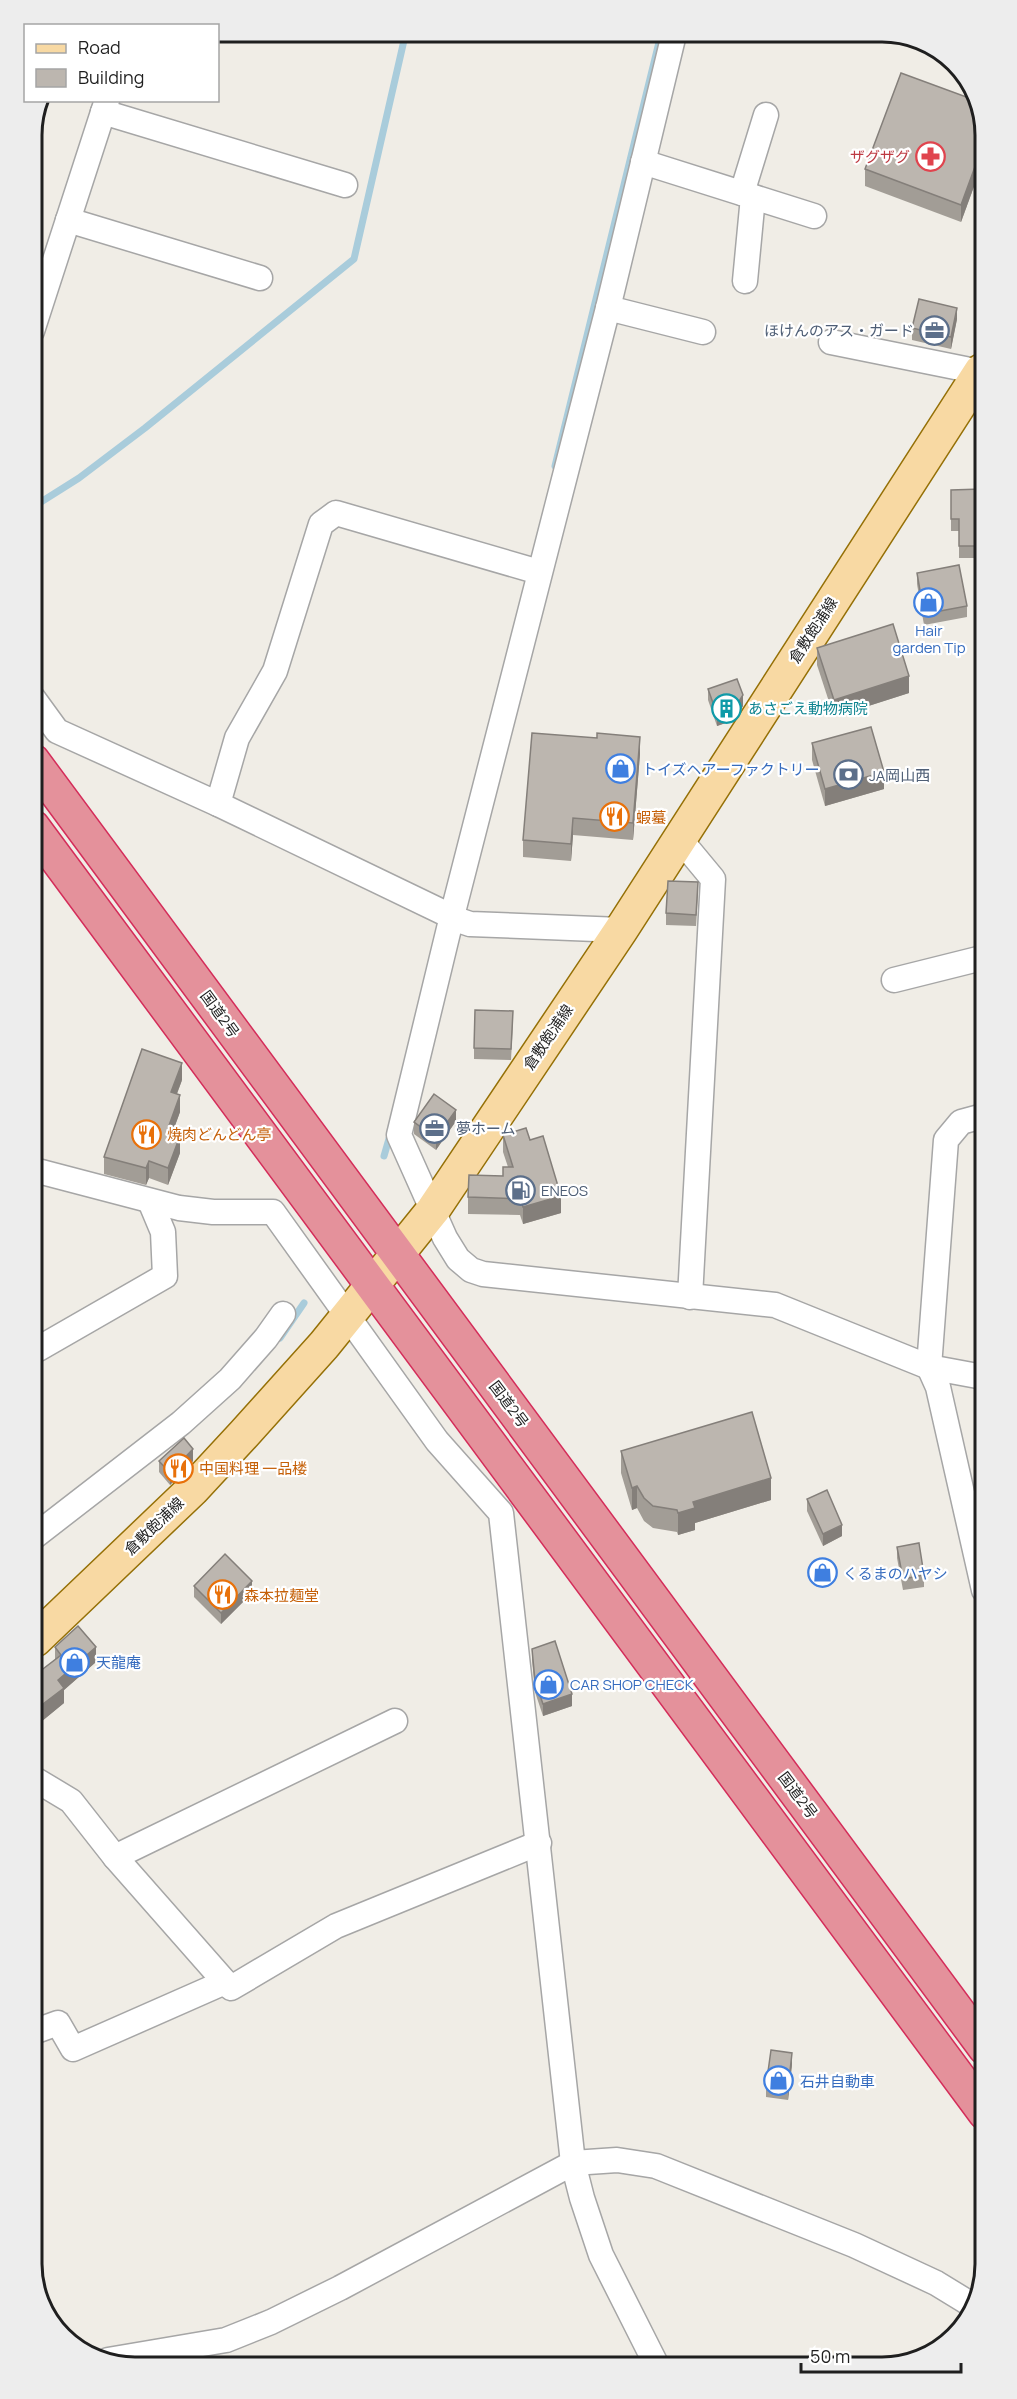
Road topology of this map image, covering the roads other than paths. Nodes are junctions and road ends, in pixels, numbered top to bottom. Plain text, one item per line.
1 (672, 42) edge
2 (105, 106) edge
3 (766, 115) dead end
4 (643, 162) junction
5 (345, 185) dead end
6 (748, 195) junction
7 (814, 216) dead end
8 (68, 220) junction
9 (260, 278) dead end
10 (745, 281) dead end
11 (42, 300) edge
12 (608, 308) junction
13 (703, 332) dead end
14 (831, 342) dead end
15 (975, 378) edge
16 (975, 385) edge
17 (532, 570) junction
18 (42, 710) edge
19 (42, 773) edge
20 (218, 804) junction
21 (679, 837) junction
22 (42, 839) edge
23 (446, 913) junction
24 (621, 930) junction
25 (975, 960) edge
26 (894, 980) dead end
27 (975, 1118) edge
28 (42, 1172) edge
29 (150, 1201) junction
30 (433, 1210) junction
31 (397, 1254) junction
32 (372, 1286) junction
33 (690, 1297) junction
34 (283, 1314) dead end
35 (347, 1316) junction
36 (42, 1347) edge
37 (930, 1367) junction
38 (975, 1375) edge
39 (42, 1531) edge
40 (975, 1550) edge
41 (42, 1633) edge
42 (395, 1720) dead end
43 (42, 1784) edge
44 (539, 1843) junction
45 (115, 1857) junction
46 (225, 1982) junction
47 (42, 2029) edge
48 (975, 2034) edge
49 (975, 2100) edge
50 (573, 2163) junction
51 (967, 2302) edge
52 (127, 2357) edge
53 (652, 2357) edge

1 - 4 street
2 - 5 street
2 - 8 street
3 - 6 street
4 - 6 street
4 - 12 street
6 - 7 street
6 - 10 street
8 - 9 street
8 - 11 street
12 - 13 street
12 - 17 street
14 - 15 street
16 - 21 main road, 倉敷飽浦線
17 - 20 street
17 - 23 street
18 - 20 street
19 - 31 highway, 国道2号
20 - 23 street
21 - 24 main road, 倉敷飽浦線
21 - 33 street
22 - 32 highway
23 - 24 street
23 - 30 street
24 - 30 main road, 倉敷飽浦線
25 - 26 street
27 - 37 street
28 - 29 street
29 - 35 street
29 - 36 street
30 - 31 main road, 倉敷飽浦線
30 - 33 street
31 - 32 main road, 倉敷飽浦線
31 - 48 highway, 国道2号
32 - 35 main road, 倉敷飽浦線
32 - 49 highway
33 - 37 street
34 - 39 street
35 - 41 main road, 倉敷飽浦線
35 - 44 street
37 - 38 street
37 - 40 street
42 - 45 street
43 - 45 street
44 - 46 street
44 - 50 street
45 - 46 street
46 - 47 street
50 - 51 street
50 - 52 street
50 - 53 street

